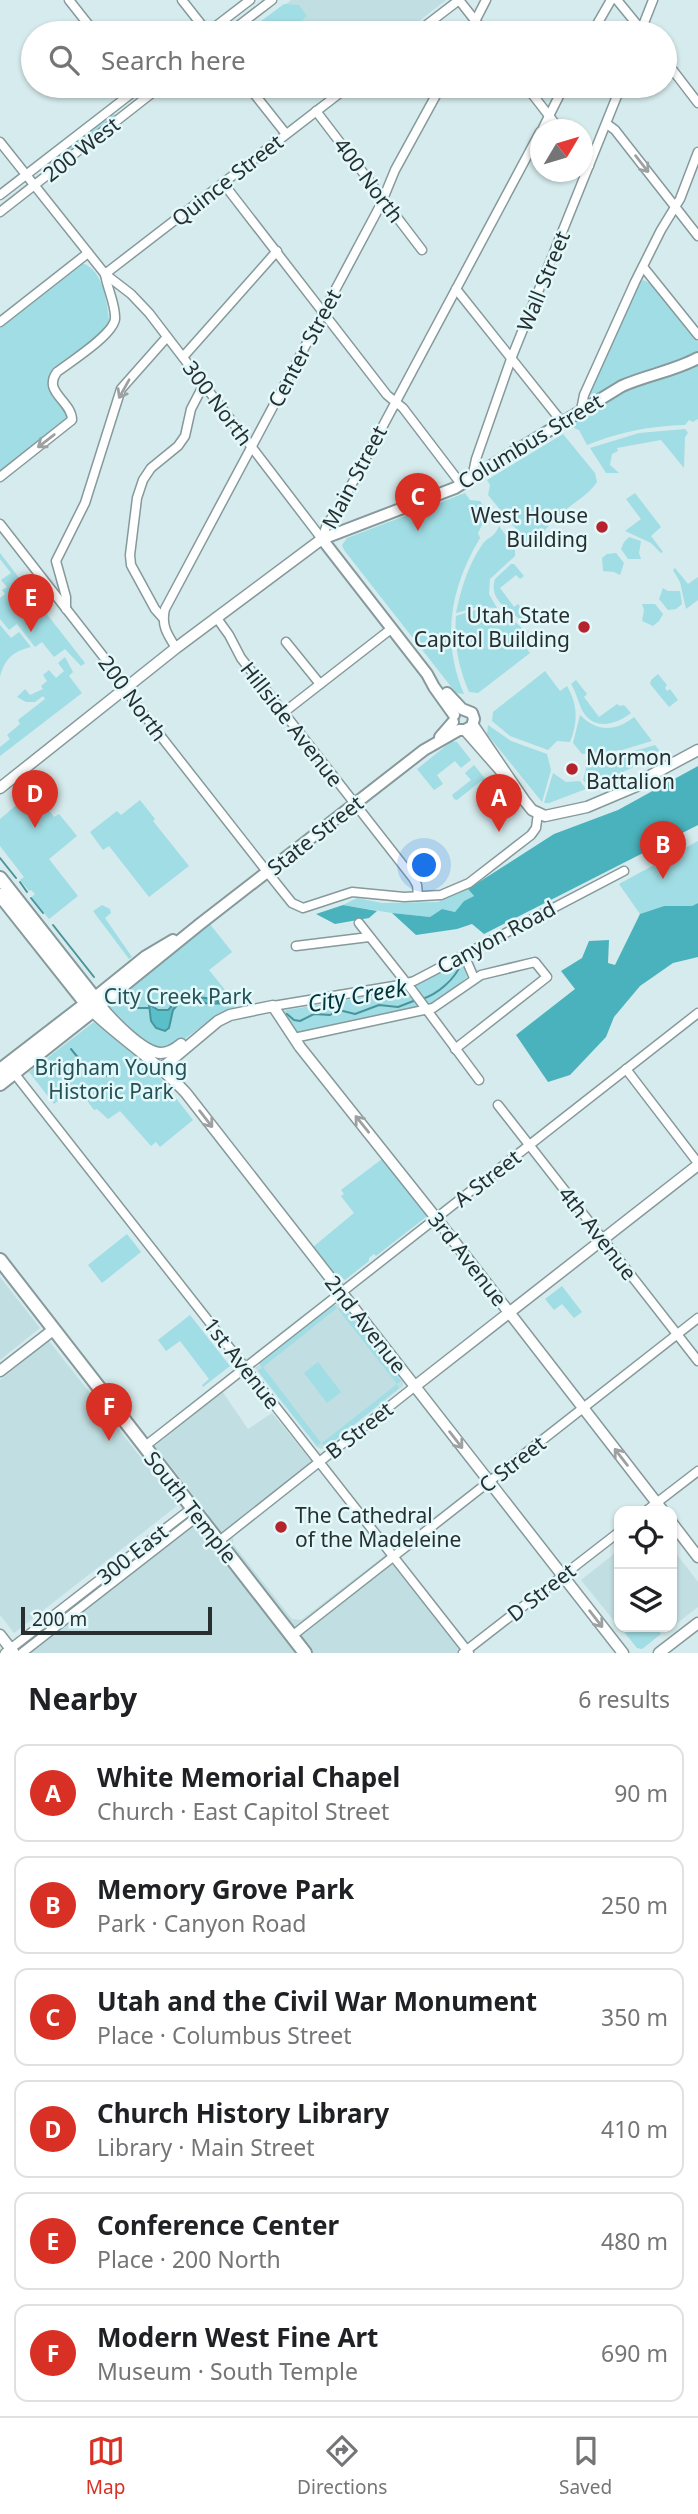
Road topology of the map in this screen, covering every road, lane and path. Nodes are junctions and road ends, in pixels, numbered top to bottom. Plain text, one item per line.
1 (69, 0) edge
2 (182, 0) edge
3 (250, 0) edge
4 (272, 0) edge
5 (459, 0) edge
6 (486, 0) edge
7 (611, 0) edge
8 (617, 0) edge
9 (653, 0) edge
10 (86, 21) edge
11 (198, 21) edge
12 (223, 21) edge
13 (245, 21) edge
14 (432, 21) edge
15 (475, 21) joint
16 (599, 21) edge
17 (633, 21) edge
18 (646, 21) edge
19 (677, 76) edge
20 (124, 98) edge
21 (146, 98) edge
22 (258, 98) edge
23 (333, 98) edge
24 (435, 98) edge
25 (536, 98) edge
26 (558, 98) edge
27 (617, 98) edge
28 (698, 103) edge
29 (117, 104) junction
30 (316, 111) junction
31 (125, 114) junction
32 (549, 115) junction
33 (547, 119) edge
34 (552, 119) edge
35 (607, 124) junction
36 (286, 134) junction
37 (0, 142) edge
38 (530, 151) edge
39 (698, 152) edge
40 (593, 157) edge
41 (26, 175) junction
42 (583, 182) edge
43 (223, 183) junction
44 (34, 185) junction
45 (0, 195) edge
46 (383, 198) junction
47 (676, 207) junction
48 (0, 212) edge
49 (698, 236) edge
50 (422, 250) dead end
51 (277, 251) junction
52 (88, 253) junction
53 (644, 268) junction
54 (105, 274) junction
55 (456, 289) junction
56 (323, 312) junction
57 (0, 322) edge
58 (698, 335) edge
59 (167, 337) junction
60 (183, 357) junction
61 (698, 358) edge
62 (511, 359) junction
63 (204, 384) junction
64 (394, 401) junction
65 (581, 410) junction
66 (562, 422) junction
67 (252, 447) junction
68 (0, 477) edge
69 (472, 478) junction
70 (461, 484) junction
71 (0, 524) edge
72 (322, 539) junction
73 (66, 609) junction
74 (216, 617) junction
75 (163, 618) junction
76 (391, 628) junction
77 (286, 642) dead end
78 (176, 648) junction
79 (320, 684) junction
80 (125, 688) junction
81 (284, 713) junction
82 (461, 722) junction
83 (696, 749) edge
84 (0, 788) edge
85 (355, 804) junction
86 (538, 813) junction
87 (624, 871) dead end
88 (267, 872) junction
89 (0, 878) edge
90 (0, 895) edge
91 (418, 896) junction
92 (359, 923) dead end
93 (369, 937) junction
94 (296, 946) dead end
95 (464, 955) junction
96 (474, 978) junction
97 (407, 983) junction
98 (93, 1004) junction
99 (273, 1006) junction
100 (426, 1010) junction
101 (698, 1013) edge
102 (204, 1033) junction
103 (294, 1038) junction
104 (455, 1048) junction
105 (162, 1068) junction
106 (626, 1069) junction
107 (0, 1070) edge
108 (14, 1073) junction
109 (479, 1080) dead end
110 (0, 1084) edge
111 (498, 1105) dead end
112 (529, 1144) junction
113 (698, 1164) edge
114 (436, 1218) junction
115 (603, 1239) junction
116 (0, 1260) edge
117 (341, 1293) junction
118 (509, 1312) junction
119 (698, 1318) edge
120 (53, 1329) junction
121 (677, 1334) junction
122 (698, 1361) edge
123 (246, 1367) junction
124 (0, 1371) edge
125 (414, 1387) junction
126 (583, 1408) junction
127 (144, 1447) junction
128 (319, 1461) junction
129 (698, 1471) edge
130 (488, 1482) junction
131 (658, 1506) edge
132 (660, 1506) edge
133 (195, 1512) junction
134 (677, 1530) edge
135 (614, 1536) edge
136 (218, 1542) junction
137 (393, 1557) junction
138 (698, 1557) edge
139 (562, 1576) junction
140 (698, 1623) edge
141 (0, 1635) edge
142 (292, 1636) junction
143 (10, 1652) edge
144 (466, 1652) edge
145 (22, 1653) edge
146 (305, 1653) edge
147 (623, 1653) edge
148 (659, 1653) edge

1 - 10 street
2 - 11 street
3 - 12 street
4 - 13 street
5 - 14 street
5 - 15 street
6 - 15 street
7 - 16 street
8 - 17 street
9 - 18 street
19 - 28 street
20 - 29 street, 200 West
21 - 31 street, 200 West
22 - 36 street
23 - 30 street, Quince Street
24 - 46 street, Center Street
25 - 32 street
26 - 32 street, Main Street
27 - 35 street, Wall Street
29 - 31 street
29 - 41 street, 200 West
30 - 36 street, Quince Street
30 - 46 street, 400 North
31 - 44 street, 200 West
32 - 33 street, Main Street
32 - 34 street
35 - 40 street, Wall Street
35 -> 47 street
36 - 43 street, Quince Street
37 - 41 street, 300 North
38 - 55 street, Main Street
39 - 47 street
41 - 44 street, 300 North
41 - 45 street, 200 West
42 - 62 street, Wall Street
43 - 51 street
43 - 54 street, Quince Street
44 - 48 street, 200 West
44 - 52 street, 300 North
46 - 50 street, 400 North
46 - 56 street, Center Street
47 - 49 street
47 - 53 street
51 - 56 street
51 - 60 street
52 - 54 street, 300 North
52 - 57 street
53 - 58 street
53 - 65 street
54 - 59 street, 300 North
54 -> 68 street
55 - 62 street
55 - 64 street, Main Street
56 - 64 street
56 - 67 street, Center Street
59 - 60 street, 300 North
59 -> 73 street
60 - 63 street, 300 North
61 - 65 main road, Columbus Street
62 - 66 street
62 - 69 street, Wall Street
63 - 67 street, 300 North
63 - 75 street
64 - 70 street
64 - 72 street, Main Street
65 - 66 main road, Columbus Street
66 - 69 main road, Columbus Street
67 - 72 street, 300 North
67 - 75 street, Center Street
69 - 70 main road, Columbus Street
70 - 72 main road, Columbus Street
71 - 73 street, 200 North
72 - 74 street, Main Street
72 - 76 main road, 300 North
73 - 80 street, 200 North
74 - 78 street, Main Street
74 - 81 street, Hillside Avenue
75 - 78 street
76 - 79 street
76 - 82 main road, 300 North
77 - 79 street
78 - 80 street, Main Street
79 - 81 street
80 - 84 street, Main Street
80 - 88 street, 200 North
81 - 85 street, Hillside Avenue
82 - 85 main road, State Street
82 - 86 street, 300 North
83 - 86 street
85 - 88 main road, State Street
85 - 91 street, Hillside Avenue
86 - 91 street
87 - 95 street, Canyon Road
88 - 91 street, 200 North
88 - 98 main road, State Street
89 - 98 main road
90 - 98 main road
92 - 93 street
93 - 94 street
93 - 97 street
95 - 96 street
95 - 97 street, Canyon Road
96 - 100 street, Canyon Road
96 - 104 street
97 - 99 street, Canyon Road
97 - 100 street
98 - 102 street, Canyon Road
98 - 105 street, 2nd Avenue
98 - 107 main road, State Street
98 - 108 main road, State Street
99 - 102 street, Canyon Road
99 - 103 street, 3rd Avenue
100 - 103 street, Canyon Road
100 - 104 street
101 - 106 street, A Street
102 - 105 street, Canyon Road
114 -> 103 street, 3rd Avenue
104 - 109 street
105 -> 117 street, 2nd Avenue
106 - 112 street, A Street
106 - 113 street
108 - 110 main road, State Street
108 - 123 street, 1st Avenue
111 - 112 street, 4th Avenue
112 - 114 street, A Street
112 - 115 street, 4th Avenue
113 - 115 street, B Street
114 - 117 street, A Street
114 - 118 street, 3rd Avenue
115 - 118 street, B Street
115 - 121 street, 4th Avenue
116 - 120 main road, South Temple
117 - 123 street, A Street
117 - 125 street, 2nd Avenue
118 - 125 street, B Street
118 - 126 street, 3rd Avenue
119 - 121 street, C Street
120 - 124 street
120 - 127 main road, South Temple
121 - 122 street, 4th Avenue
121 - 126 street, C Street
123 - 127 street, A Street
123 - 128 street, 1st Avenue
125 - 128 street, B Street
125 -> 130 street, 2nd Avenue
126 - 130 street, C Street
131 -> 126 street, 3rd Avenue
127 - 133 main road, South Temple
128 - 136 street, B Street
128 - 137 street, 1st Avenue
129 - 132 street
130 - 137 street, C Street
130 - 139 street, 2nd Avenue
133 - 136 main road, South Temple
133 - 143 street, 300 East
133 - 145 street, 300 East
134 - 138 street
135 - 139 street, D Street
136 - 142 main road, South Temple
137 - 142 street, C Street
137 - 144 street, 1st Avenue
139 - 144 street, D Street
139 -> 147 street, 2nd Avenue
140 - 148 street
141 - 143 street
142 - 146 main road, South Temple

